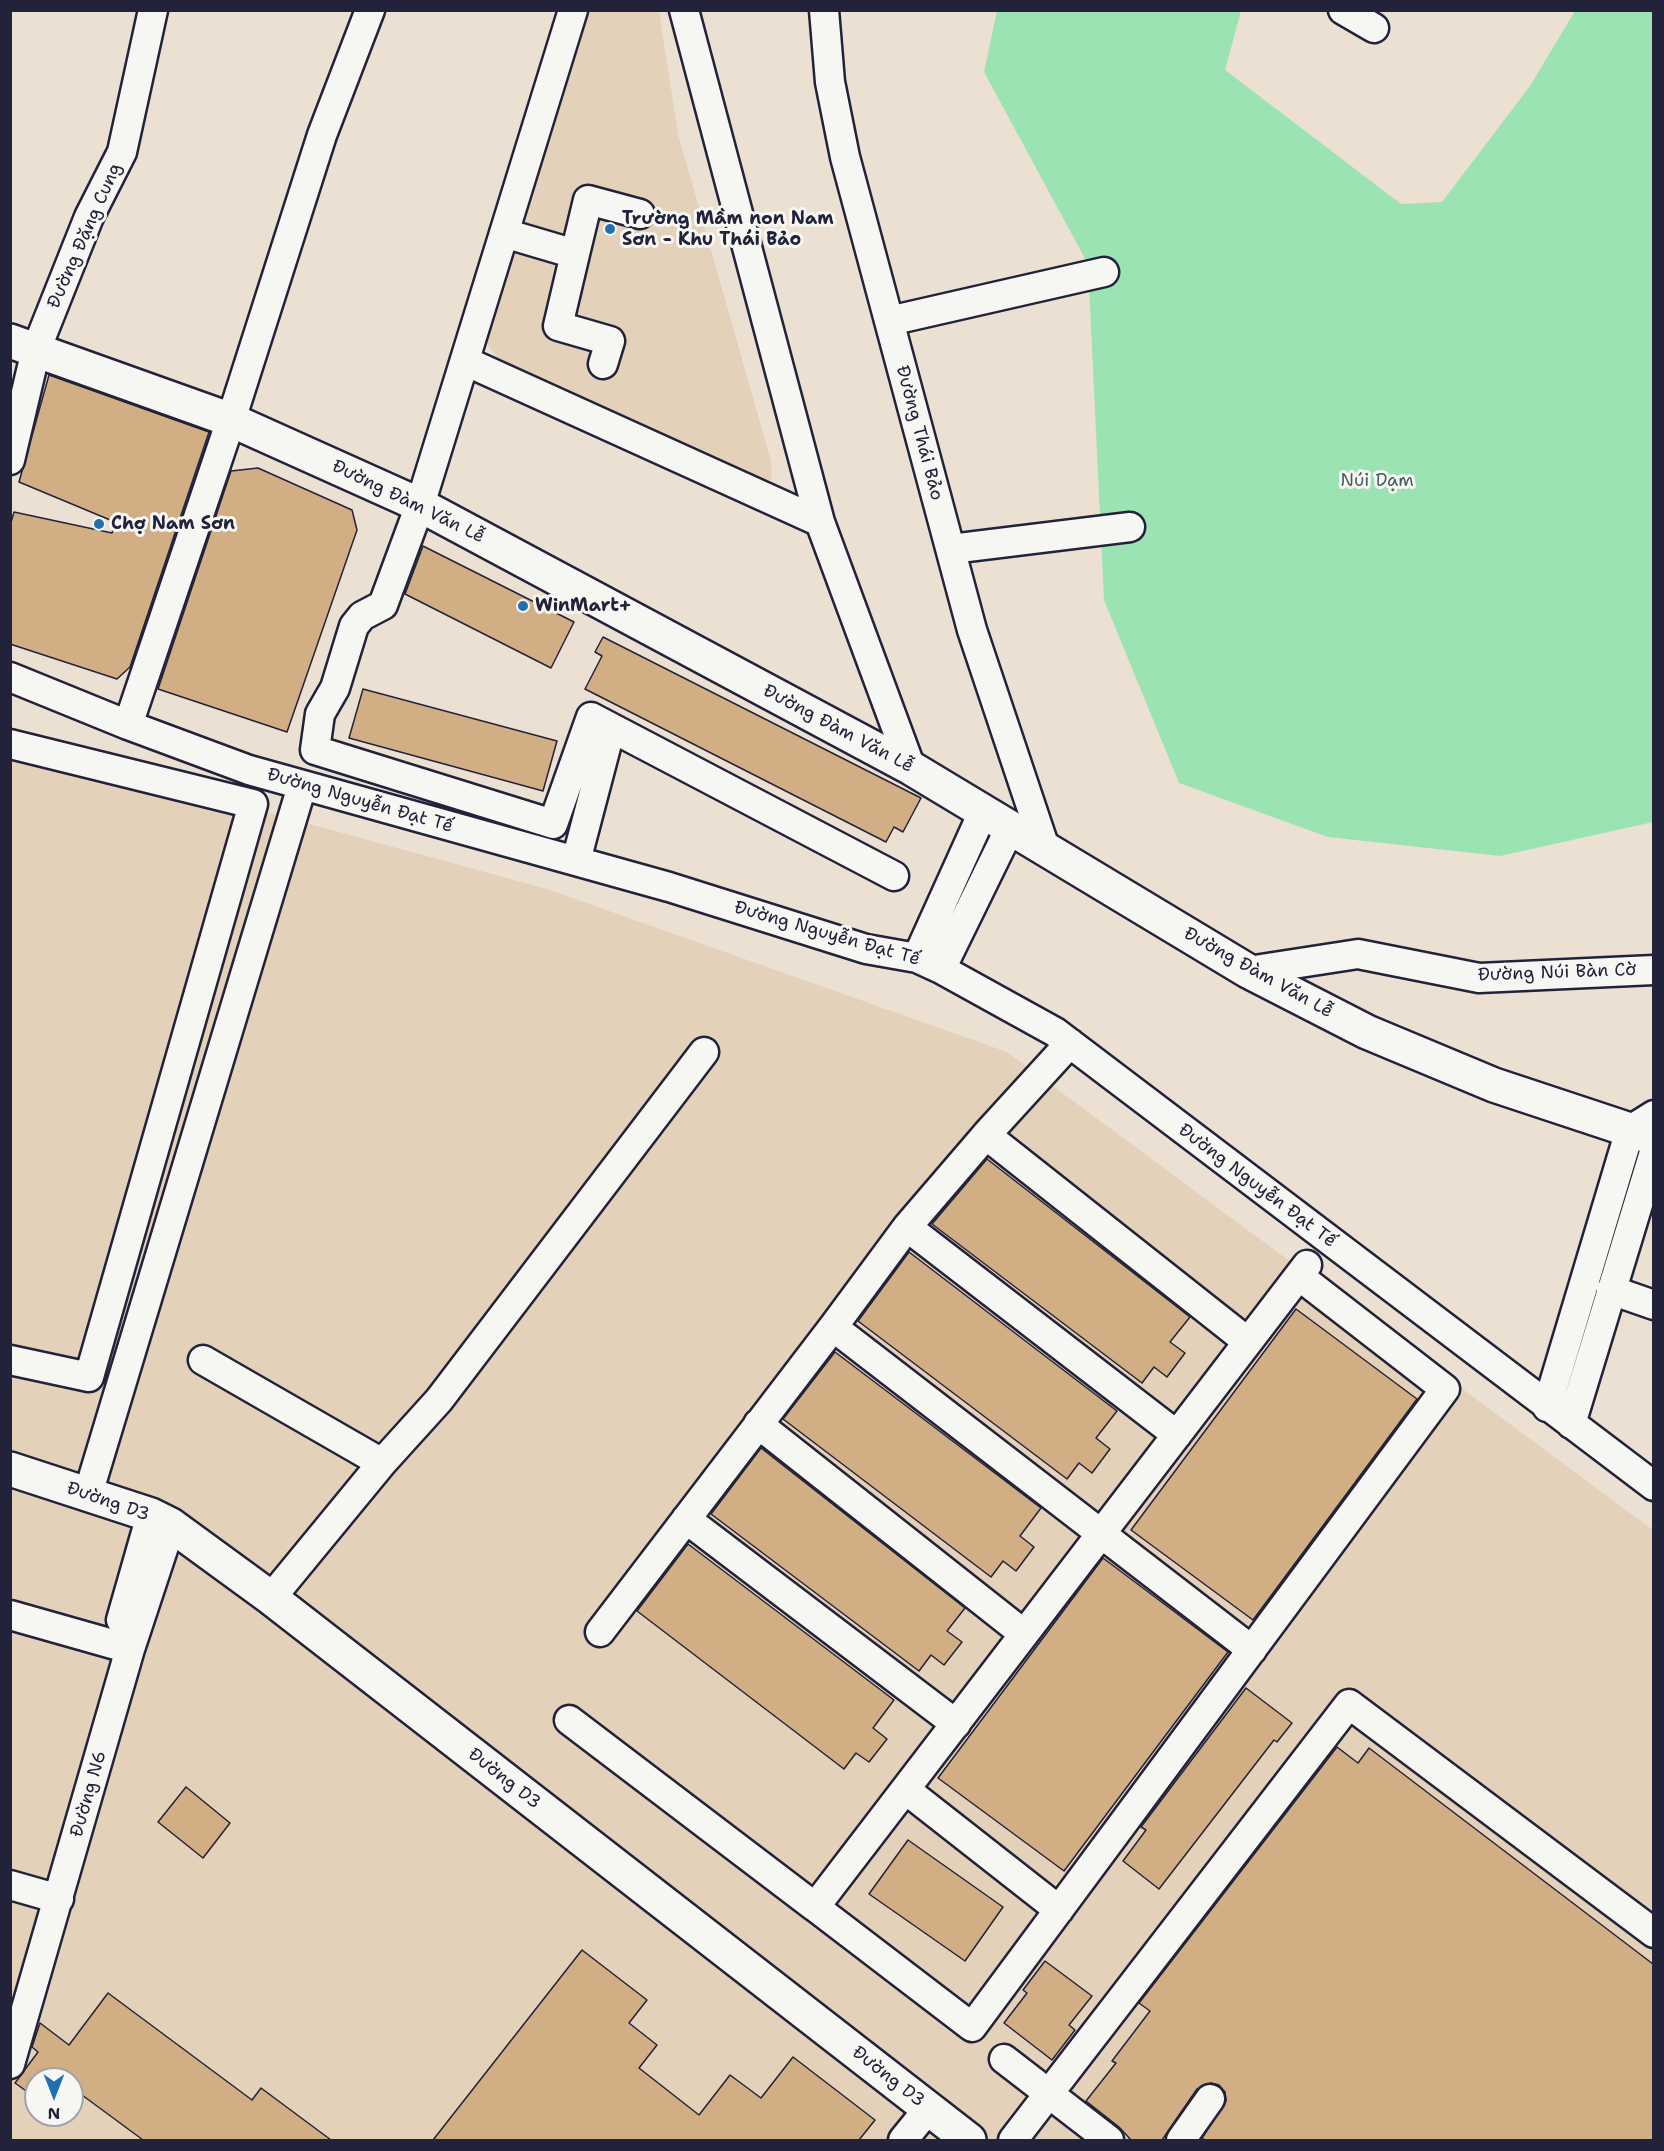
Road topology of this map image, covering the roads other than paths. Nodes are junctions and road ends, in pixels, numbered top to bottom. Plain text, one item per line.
1 (153, 10) edge
2 (370, 10) edge
3 (573, 10) edge
4 (684, 10) edge
5 (824, 10) edge
6 (1343, 10) edge
7 (1374, 28) dead end
8 (640, 214) dead end
9 (504, 233) junction
10 (575, 254) junction
11 (1104, 272) dead end
12 (889, 321) junction
13 (23, 346) edge
14 (465, 361) junction
15 (603, 364) dead end
16 (231, 420) junction
17 (10, 460) edge
18 (420, 505) junction
19 (820, 522) junction
20 (1130, 527) dead end
21 (951, 549) junction
22 (10, 677) edge
23 (128, 725) junction
24 (611, 728) junction
25 (10, 744) edge
26 (911, 768) junction
27 (302, 786) junction
28 (996, 820) junction
29 (1045, 848) junction
30 (576, 861) junction
31 (894, 876) dead end
32 (929, 964) junction
33 (1653, 970) edge
34 (1248, 971) junction
35 (1070, 1043) junction
36 (704, 1052) dead end
37 (1646, 1128) edge
38 (986, 1134) junction
39 (1653, 1152) edge
40 (907, 1227) junction
41 (1611, 1290) junction
42 (1653, 1305) edge
43 (833, 1327) junction
44 (1248, 1342) junction
45 (10, 1360) edge
46 (203, 1360) dead end
47 (1547, 1407) junction
48 (759, 1424) junction
49 (1571, 1424) junction
50 (1177, 1435) junction
51 (382, 1463) junction
52 (10, 1469) edge
53 (1653, 1486) edge
54 (88, 1494) junction
55 (686, 1519) junction
56 (161, 1520) junction
57 (1101, 1534) junction
58 (271, 1598) junction
59 (10, 1615) edge
60 (600, 1632) dead end
61 (1024, 1634) junction
62 (122, 1646) junction
63 (1252, 1650) junction
64 (569, 1720) dead end
65 (956, 1724) junction
66 (906, 1790) junction
67 (10, 1885) edge
68 (50, 1897) junction
69 (815, 1907) junction
70 (1059, 1910) junction
71 (1653, 1933) edge
72 (10, 2001) edge
73 (1004, 2059) dead end
74 (10, 2064) edge
75 (1048, 2095) junction
76 (1210, 2099) dead end
77 (929, 2108) junction
78 (903, 2140) edge
79 (969, 2140) edge
80 (1013, 2140) edge
81 (1109, 2140) edge
82 (1181, 2140) edge

1 - 13 street, Đường Đặng Cung
2 - 16 street
3 - 9 street
4 - 19 street
5 - 12 street, Đường Thái Bảo
6 - 7 street
8 - 10 street
9 - 10 street
9 - 14 street
10 - 15 street
11 - 12 street
12 - 21 street, Đường Thái Bảo
13 - 16 main road, Đường Đàm Văn Lễ
13 - 17 street, Đường Đặng Cung
14 - 18 street
14 - 19 street
16 - 18 main road, Đường Đàm Văn Lễ
16 - 23 street
18 - 24 street
18 - 26 main road, Đường Đàm Văn Lễ
19 - 26 street
20 - 21 street
21 - 29 street, Đường Thái Bảo
22 - 23 street, Đường Nguyễn Đạt Tế
23 - 27 street, Đường Nguyễn Đạt Tế
24 - 30 street
24 - 31 street
25 - 45 street
26 - 28 main road, Đường Đàm Văn Lễ
27 - 30 street, Đường Nguyễn Đạt Tế
27 - 54 street
28 - 29 main road, Đường Đàm Văn Lễ
28 - 32 street
29 - 34 main road, Đường Đàm Văn Lễ
30 - 32 street, Đường Nguyễn Đạt Tế
32 - 35 street, Đường Nguyễn Đạt Tế
33 - 34 street, Đường Núi Bàn Cờ
34 - 37 main road, Đường Đàm Văn Lễ
35 - 38 street
35 - 47 street, Đường Nguyễn Đạt Tế
36 - 51 street
37 - 47 street
38 - 40 street
38 - 44 street
39 - 41 street
40 - 43 street
40 - 50 street
41 - 42 street
41 - 49 street
43 - 48 street
43 - 57 street
44 - 50 street
44 - 63 street
46 - 51 street
47 - 49 street, Đường Nguyễn Đạt Tế
48 - 55 street
48 - 61 street
49 - 53 street, Đường Nguyễn Đạt Tế
50 - 57 street
51 - 58 street
52 - 54 main road, Đường D3
54 - 56 main road, Đường D3
55 - 60 street
55 - 65 street
56 - 58 main road, Đường D3
56 - 62 street, Đường N6
57 - 61 street
57 - 63 street
58 - 77 main road, Đường D3
59 - 62 street
61 - 65 street
62 - 68 street, Đường N6
63 - 70 street
64 - 69 street
65 - 66 street
66 - 69 street
66 - 70 street
67 - 68 street
68 - 72 street, Đường N6
68 - 74 street, Đường N6
69 - 70 street
71 - 75 street
73 - 75 street
75 - 80 street
75 - 81 street
76 - 82 street
77 - 78 street
77 - 79 main road, Đường D3

